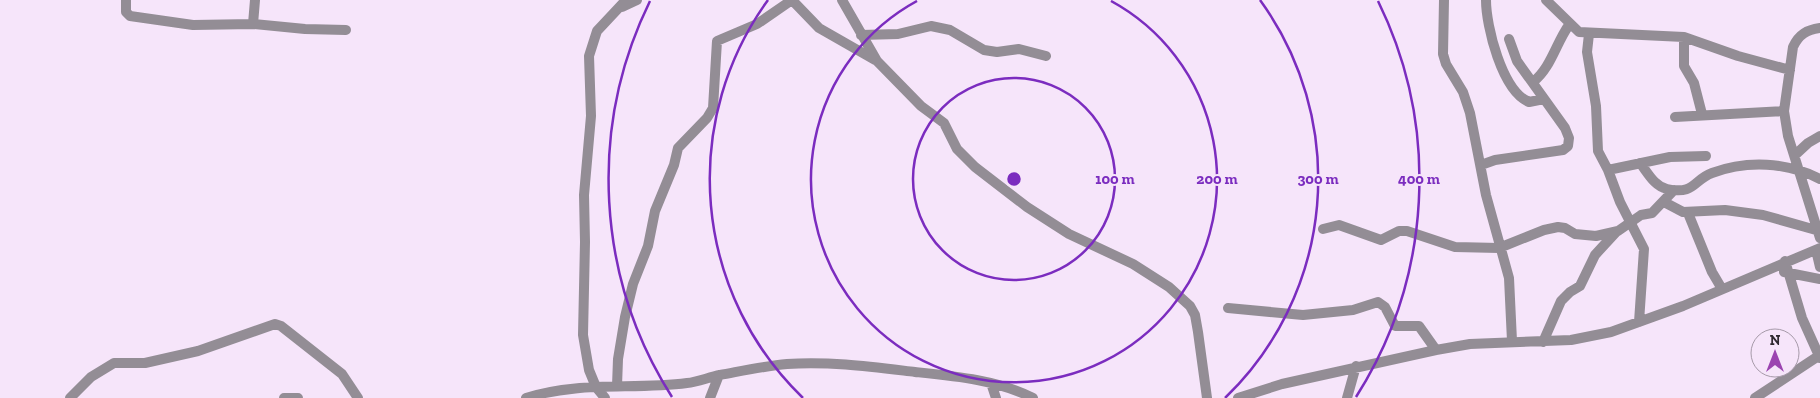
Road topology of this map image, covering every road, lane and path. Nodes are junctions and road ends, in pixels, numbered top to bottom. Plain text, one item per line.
1 (126, 0) edge
2 (256, 0) edge
3 (626, 0) edge
4 (637, 0) edge
5 (792, 0) edge
6 (842, 0) edge
7 (1444, 0) edge
8 (1486, 0) edge
9 (1546, 0) edge
10 (617, 10) junction
11 (253, 24) junction
12 (1569, 24) junction
13 (1820, 28) edge
14 (346, 30) dead end
15 (1589, 34) junction
16 (861, 35) junction
17 (1684, 37) junction
18 (1509, 39) dead end
19 (1046, 56) dead end
20 (877, 61) junction
21 (1790, 70) junction
22 (1533, 82) junction
23 (1544, 99) junction
24 (1784, 111) junction
25 (1702, 114) junction
26 (1675, 116) dead end
27 (1820, 136) edge
28 (1795, 155) junction
29 (1706, 156) dead end
30 (1640, 163) junction
31 (1481, 165) junction
32 (1608, 170) junction
33 (1797, 170) junction
34 (1820, 179) edge
35 (1674, 190) junction
36 (1664, 202) junction
37 (1688, 213) junction
38 (1631, 222) junction
39 (1323, 228) dead end
40 (1618, 231) junction
41 (1818, 234) edge
42 (1499, 248) junction
43 (1818, 249) edge
44 (1786, 262) junction
45 (1820, 267) edge
46 (1771, 268) junction
47 (1790, 274) junction
48 (1820, 278) edge
49 (1722, 290) junction
50 (1228, 308) dead end
51 (1639, 322) junction
52 (1512, 341) junction
53 (1543, 342) junction
54 (1436, 350) junction
55 (1820, 356) edge
56 (1356, 366) junction
57 (719, 375) junction
58 (991, 383) junction
59 (617, 386) junction
60 (596, 387) junction
61 (70, 398) edge
62 (284, 398) edge
63 (298, 398) edge
64 (358, 398) edge
65 (526, 398) edge
66 (605, 398) edge
67 (710, 398) edge
68 (996, 398) edge
69 (1033, 398) edge
70 (1208, 398) edge
71 (1238, 398) edge
72 (1347, 398) edge
73 (1755, 398) edge

1 - 11 street
2 - 11 street
3 - 10 street
4 - 10 street
5 - 20 street
5 - 59 street
6 - 16 street
7 - 31 street
8 - 23 street
9 - 12 street
10 - 60 street
11 - 14 street
12 - 15 street
12 - 22 street
13 - 21 street
15 - 17 street
15 - 32 street
16 - 19 street
16 - 20 street
17 - 21 street
17 - 25 street
18 - 22 street
20 - 70 street
21 - 24 street
22 - 23 street
23 - 31 street
24 - 25 street
24 - 28 street
25 - 26 street
27 - 28 street
28 - 33 street
29 - 30 street
30 - 32 street
30 - 35 street
31 - 42 street
32 - 38 street
33 - 34 street
33 - 35 street
33 - 41 street
35 - 36 street
36 - 37 street
36 - 38 street
37 - 41 street
37 - 49 street
38 - 40 street
38 - 51 street
39 - 42 street
40 - 42 street
40 - 53 street
42 - 52 street
43 - 44 street
43 - 45 street
44 - 46 street
44 - 47 street
46 - 47 street
46 - 49 street
47 - 48 street
47 - 55 street
49 - 51 street
50 - 54 street
51 - 53 street
52 - 53 street
52 - 54 street
54 - 56 street
55 - 73 street
56 - 71 street
56 - 72 street
57 - 58 street
57 - 59 street
57 - 67 street
58 - 68 street
58 - 69 street
59 - 60 street
60 - 65 street
60 - 66 street
61 - 64 street
62 - 63 street

